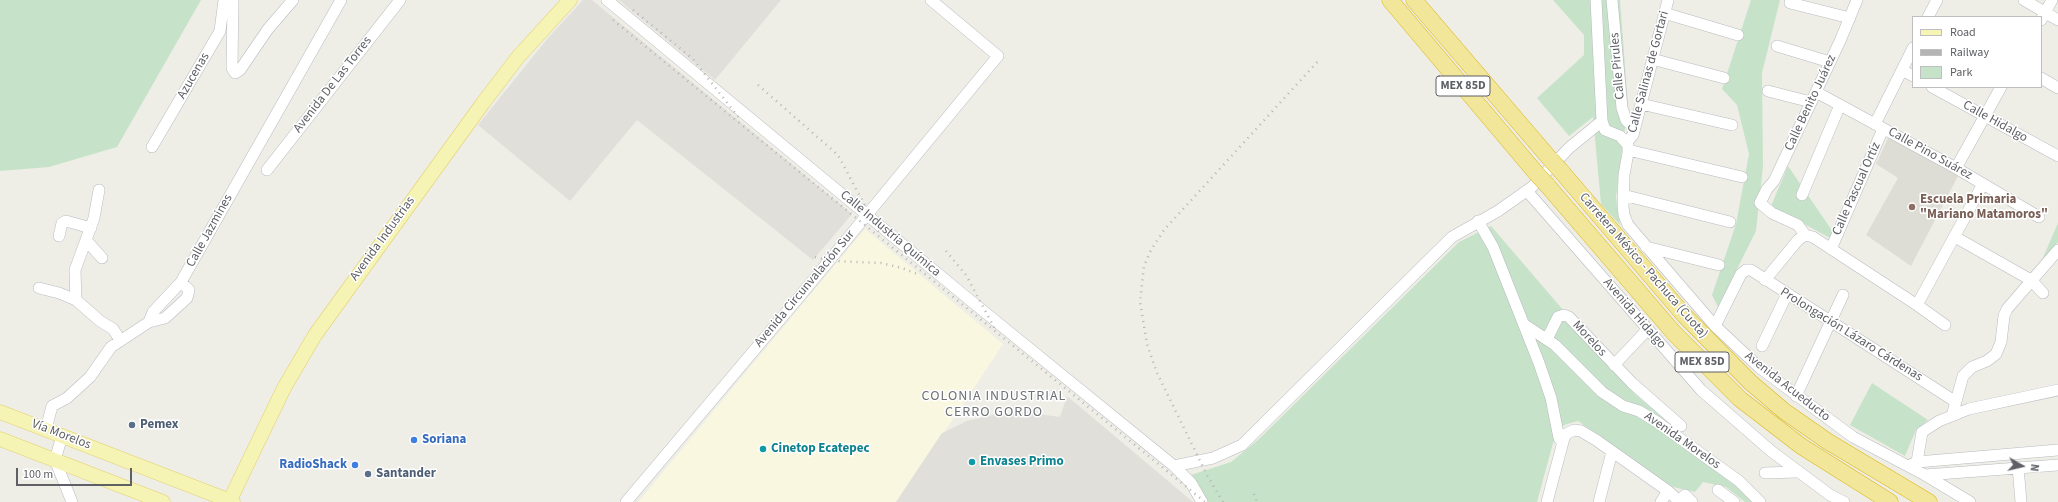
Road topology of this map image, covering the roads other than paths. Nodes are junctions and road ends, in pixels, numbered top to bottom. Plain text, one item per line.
1 (224, 0) edge
2 (233, 0) edge
3 (284, 0) edge
4 (293, 0) edge
5 (341, 0) edge
6 (400, 0) edge
7 (570, 0) edge
8 (607, 0) edge
9 (931, 0) edge
10 (1390, 0) edge
11 (1414, 0) edge
12 (1596, 0) edge
13 (1612, 0) edge
14 (1668, 0) edge
15 (1857, 0) edge
16 (1937, 0) edge
17 (2024, 0) edge
18 (2052, 0) edge
19 (1790, 3) dead end
20 (1664, 14) junction
21 (282, 15) junction
22 (1930, 16) edge
23 (2043, 16) edge
24 (1850, 18) junction
25 (2058, 20) edge
26 (1738, 35) dead end
27 (1777, 46) dead end
28 (1598, 49) junction
29 (1617, 50) junction
30 (1912, 50) edge
31 (1652, 59) junction
32 (1830, 62) junction
33 (1902, 70) junction
34 (1912, 75) edge
35 (1724, 78) dead end
36 (2042, 79) edge
37 (1934, 88) edge
38 (2000, 88) edge
39 (2058, 88) edge
40 (1768, 91) dead end
41 (1813, 97) junction
42 (1641, 104) junction
43 (1840, 105) junction
44 (1985, 116) junction
45 (1602, 121) junction
46 (1732, 125) dead end
47 (1879, 126) junction
48 (1634, 128) junction
49 (1627, 146) junction
50 (152, 148) dead end
51 (2058, 156) edge
52 (1956, 168) junction
53 (267, 170) dead end
54 (1742, 177) dead end
55 (1983, 184) junction
56 (99, 190) dead end
57 (1527, 191) junction
58 (1623, 195) junction
59 (1802, 195) dead end
60 (867, 215) junction
61 (2040, 217) dead end
62 (1478, 221) junction
63 (1730, 222) dead end
64 (91, 228) junction
65 (1805, 235) junction
66 (59, 236) dead end
67 (1955, 237) junction
68 (86, 240) junction
69 (1646, 247) junction
70 (1831, 249) junction
71 (2058, 250) edge
72 (102, 258) dead end
73 (1719, 265) dead end
74 (1766, 280) junction
75 (2031, 280) junction
76 (181, 282) junction
77 (39, 288) dead end
78 (2043, 293) dead end
79 (1787, 294) junction
80 (1843, 296) dead end
81 (76, 300) junction
82 (1917, 304) junction
83 (1830, 321) junction
84 (149, 322) junction
85 (1525, 325) junction
86 (1945, 325) dead end
87 (1716, 326) junction
88 (1648, 329) junction
89 (1547, 339) junction
90 (120, 340) junction
91 (1762, 346) dead end
92 (1614, 365) junction
93 (2058, 390) edge
94 (1796, 396) junction
95 (1956, 402) junction
96 (0, 412) edge
97 (1952, 416) junction
98 (1681, 426) dead end
99 (46, 429) junction
100 (62, 436) junction
101 (0, 439) edge
102 (1562, 442) junction
103 (2058, 450) edge
104 (1612, 452) junction
105 (55, 460) junction
106 (1912, 463) junction
107 (2058, 465) edge
108 (1174, 466) junction
109 (2018, 467) junction
110 (1797, 472) junction
111 (1765, 473) dead end
112 (1925, 475) junction
113 (1718, 490) dead end
114 (1668, 491) junction
115 (72, 502) edge
116 (163, 502) edge
117 (230, 502) edge
118 (626, 502) edge
119 (1202, 502) edge
120 (1547, 502) edge
121 (1599, 502) edge
122 (1661, 502) edge
123 (1680, 502) edge
124 (1686, 502) edge
125 (1692, 502) edge
126 (1734, 502) edge
127 (1760, 502) edge
128 (1844, 502) edge
129 (1890, 502) edge
130 (1929, 502) edge
131 (1970, 502) edge
132 (2022, 502) edge

1 - 50 street, Azucenas
2 - 21 street, Azucenas
3 - 21 street
4 - 21 street
5 - 76 street, Calle Jazmines
6 - 53 street, Avenida De Las Torres
7 - 117 main road, Avenida Industrias
8 - 60 street, Calle Industria Química
9 - 60 street, Avenida Circunvalación Sur
10 - 129 highway, Carretera México - Pachuca (Cuota) / MEX 85D, bridge
11 - 130 highway, Carretera México - Pachuca (Cuota) / MEX 85D
12 - 28 street, Calle Pirules
13 - 29 street, Calle Pirules
14 - 20 street, Calle Salinas de Gortari
15 - 24 street, Calle Benito Juárez
16 - 22 street
17 - 23 street
18 - 23 street
19 - 24 street
20 - 26 street
20 - 31 street, Calle Salinas de Gortari
23 - 25 street
24 - 32 street, Calle Benito Juárez
27 - 32 street
28 - 29 street
28 - 45 street, Calle Pirules
29 - 48 street, Calle Pirules
30 - 33 street, Calle Pascual Ortíz
31 - 35 street
31 - 42 street, Calle Salinas de Gortari
32 - 41 street, Calle Benito Juárez
33 - 34 street
33 - 47 street, Calle Pascual Ortíz
36 - 39 street
37 - 44 street, Calle Hidalgo
38 - 44 street
40 - 41 street, Calle Pino Suárez
41 - 43 street, Calle Pino Suárez
41 - 65 street, Calle Benito Juárez
42 - 46 street
42 - 48 street, Calle Salinas de Gortari
43 - 47 street, Calle Pino Suárez
43 - 59 street
44 - 51 street, Calle Hidalgo
44 - 52 street
45 - 49 street
45 - 57 street
47 - 52 street, Calle Pino Suárez
47 - 70 street, Calle Pascual Ortíz
48 - 49 street, Calle Salinas de Gortari
49 - 54 street
49 - 58 street, Avenida Acueducto
52 - 55 street, Calle Pino Suárez
55 - 61 street, Calle Pino Suárez
55 - 67 street
56 - 64 street
57 - 62 street
57 - 88 street, Avenida Hidalgo
58 - 63 street
58 - 69 street, Avenida Acueducto
60 - 108 street, Calle Industria Química
60 - 118 street, Avenida Circunvalación Sur
62 - 85 street
62 - 108 street
64 - 66 street
64 - 68 street
65 - 70 street
65 - 74 street
67 - 75 street
67 - 82 street
68 - 72 street
68 - 81 street
69 - 73 street
69 - 87 street, Avenida Acueducto
70 - 82 street
71 - 75 street
74 - 79 street, Prolongación Lázaro Cárdenas
74 - 87 street, Prolongación Lázaro Cárdenas
75 - 78 street
75 - 95 street
76 - 84 street, Calle Jazmines
76 - 84 street
77 - 81 street
79 - 83 street, Prolongación Lázaro Cárdenas
79 - 91 street
80 - 83 street
81 - 90 street
82 - 86 street
83 - 94 street
83 - 95 street, Prolongación Lázaro Cárdenas
84 - 90 street, Calle Jazmines
85 - 89 street, Avenida Morelos
85 - 102 street
87 - 94 street, Avenida Acueducto
88 - 92 street, Morelos
88 - 110 street, Avenida Hidalgo
89 - 92 street, Morelos
89 - 127 street, Avenida Morelos
90 - 99 street, Calle Jazmines
92 - 98 street, Morelos
93 - 97 street
94 - 106 street, Avenida Acueducto
95 - 97 street
96 - 99 main road, Vía Morelos
97 - 106 street
99 - 100 main road, Vía Morelos
100 - 105 street
100 - 117 main road, Vía Morelos
101 - 105 main road, Vía Morelos
102 - 104 street
102 - 120 street
103 - 106 street
104 - 114 street
104 - 121 street
105 - 115 street
105 - 116 main road, Vía Morelos
106 - 112 street, Avenida Acueducto
107 - 109 street
108 - 119 street, Calle Industria Química
109 - 112 street
109 - 132 street
110 - 111 street
110 - 128 street, Avenida Hidalgo
112 - 131 street, Avenida Acueducto
113 - 126 street
114 - 122 street
114 - 123 street
124 - 125 street

